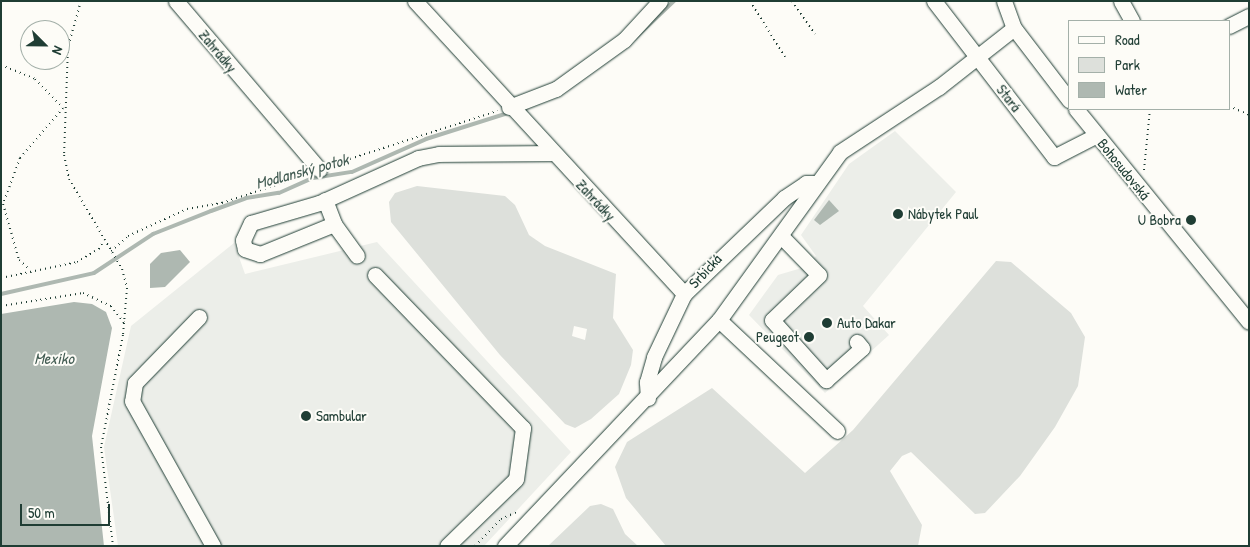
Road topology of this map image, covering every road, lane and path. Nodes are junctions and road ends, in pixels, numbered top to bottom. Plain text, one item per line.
1 (81, 1) edge
2 (176, 1) edge
3 (416, 1) edge
4 (660, 1) edge
5 (750, 1) edge
6 (792, 1) edge
7 (934, 1) edge
8 (1004, 1) edge
9 (1121, 1) edge
10 (1249, 16) edge
11 (1131, 20) edge
12 (1230, 26) edge
13 (1014, 28) junction
14 (815, 34) dead end
15 (785, 57) dead end
16 (978, 57) junction
17 (1, 65) edge
18 (1068, 99) edge
19 (1230, 106) edge
20 (509, 107) junction
21 (63, 108) junction
22 (1077, 110) edge
23 (1150, 110) edge
24 (1249, 115) edge
25 (1097, 135) junction
26 (552, 153) junction
27 (319, 169) dead end
28 (816, 183) junction
29 (1142, 190) junction
30 (325, 200) junction
31 (334, 224) junction
32 (781, 236) junction
33 (104, 240) junction
34 (357, 256) dead end
35 (30, 270) junction
36 (375, 275) dead end
37 (1, 278) edge
38 (684, 294) junction
39 (1, 306) edge
40 (199, 317) dead end
41 (719, 320) junction
42 (1249, 322) edge
43 (125, 324) junction
44 (857, 342) dead end
45 (648, 398) junction
46 (837, 431) dead end
47 (451, 544) edge
48 (113, 546) edge
49 (213, 546) edge
50 (505, 546) edge

1 - 21 path
2 - 27 street, Zahrádky
3 - 20 street, Zahrádky
4 - 20 street
5 - 15 path
6 - 14 path
7 - 16 street, Stará
8 - 13 street
9 - 11 street
10 - 12 street
13 - 16 street, Srbická
13 - 18 street
16 - 25 street, Stará
16 - 28 street, Srbická
17 - 21 path
19 - 24 path
20 - 26 street, Zahrádky
21 - 33 path
21 - 35 path
22 - 25 street, Bohosudovská
23 - 29 path
25 - 29 street, Bohosudovská
26 - 30 street
26 - 38 street, Zahrádky
28 - 32 street, Srbická
28 - 38 street, Srbická
29 - 42 street, Bohosudovská
30 - 31 street
30 - 31 street
31 - 34 street
32 - 41 street, Srbická
32 - 44 street
33 - 35 path
33 - 43 path
35 - 37 path
36 - 47 street
38 - 45 street, Srbická
39 - 43 path
40 - 49 street
41 - 45 street, Srbická
41 - 46 street
43 - 48 path
45 - 50 street, Srbická

